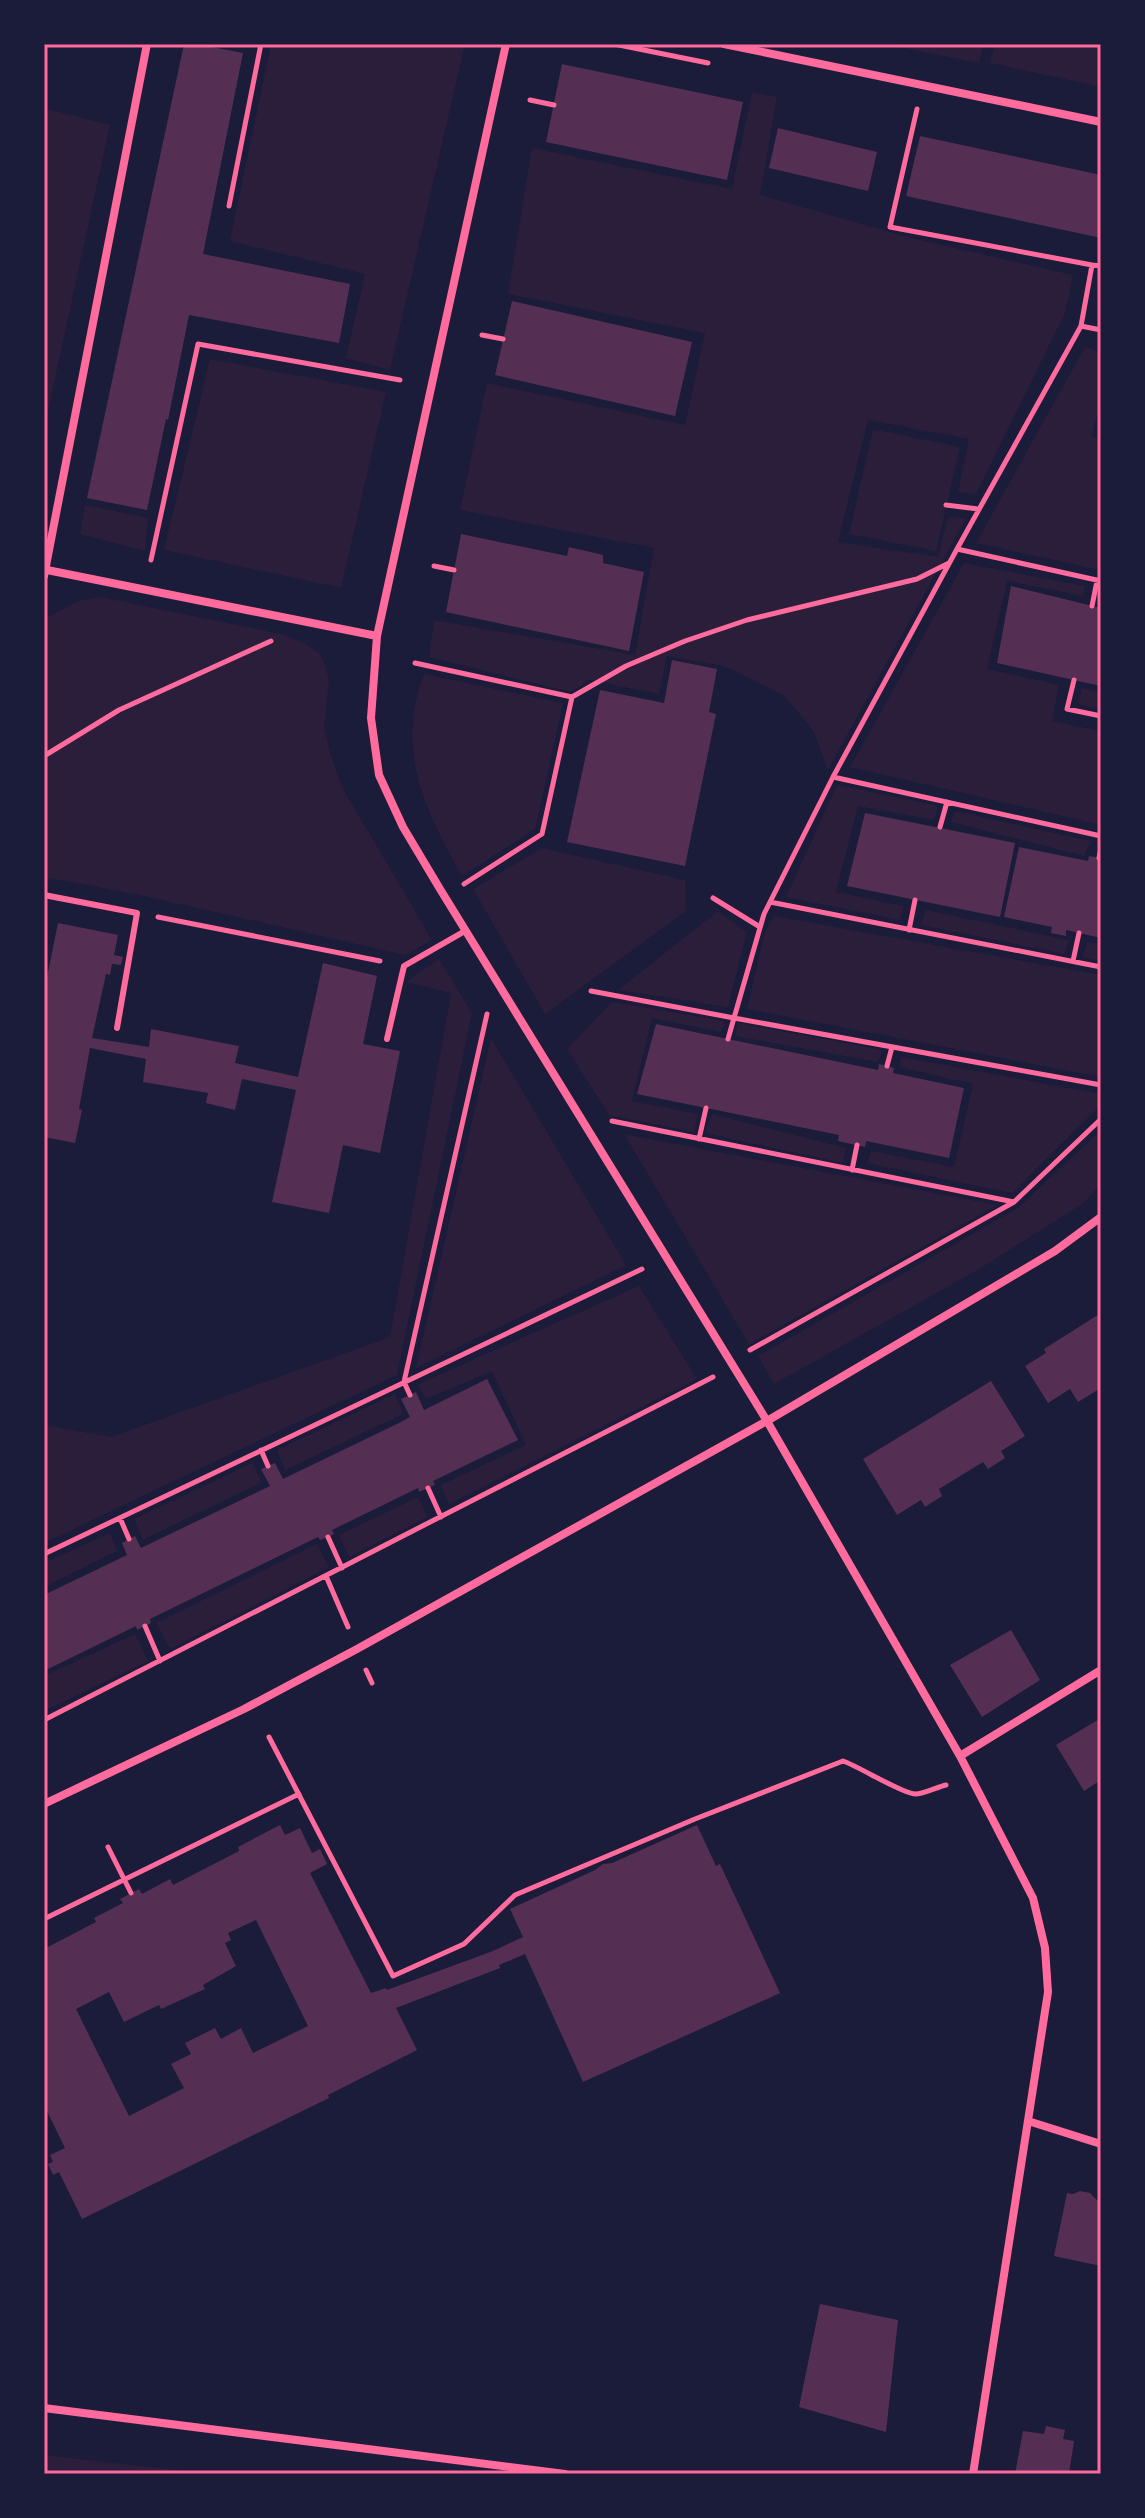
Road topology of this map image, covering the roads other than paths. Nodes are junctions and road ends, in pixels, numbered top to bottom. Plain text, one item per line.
1 (147, 44) edge
2 (506, 44) edge
3 (724, 44) edge
4 (1101, 122) edge
5 (45, 573) edge
6 (377, 636) junction
7 (44, 895) edge
8 (465, 931) junction
9 (117, 1028) dead end
10 (387, 1039) dead end
11 (1101, 1217) edge
12 (767, 1421) junction
13 (1101, 1670) edge
14 (960, 1756) junction
15 (44, 1804) edge
16 (1028, 2121) junction
17 (1101, 2144) edge
18 (44, 2408) edge
19 (565, 2474) edge
20 (973, 2474) edge

1 - 5 street
2 - 6 street
3 - 4 street
5 - 6 street
6 - 8 street
7 - 9 lane
8 - 10 lane
8 - 12 street
11 - 12 street
12 - 14 street
12 - 15 street
13 - 14 street
14 - 16 street
16 - 17 street
16 - 20 street
18 - 19 street

